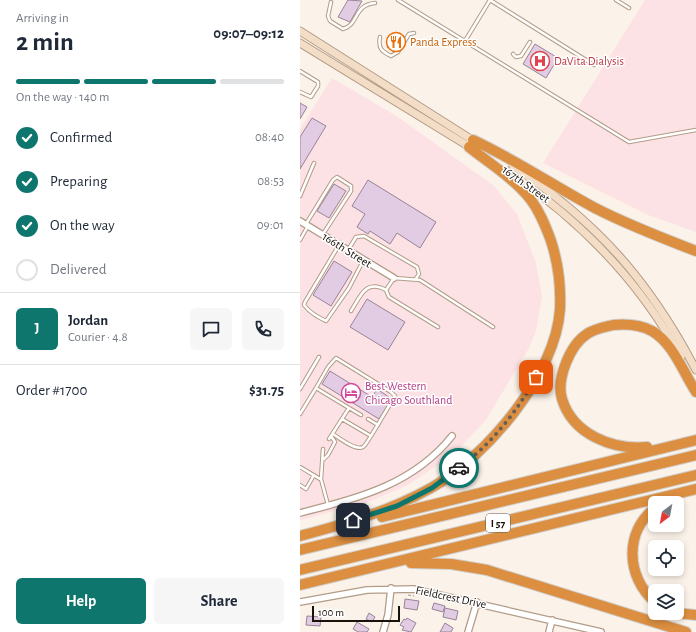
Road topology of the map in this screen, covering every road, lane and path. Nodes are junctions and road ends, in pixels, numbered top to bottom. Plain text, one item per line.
1 (398, 0) edge
2 (490, 0) edge
3 (616, 0) edge
4 (331, 2) dead end
5 (375, 4) dead end
6 (629, 8) dead end
7 (300, 31) edge
8 (414, 33) dead end
9 (380, 37) dead end
10 (465, 41) junction
11 (530, 42) dead end
12 (300, 43) edge
13 (512, 54) dead end
14 (594, 65) dead end
15 (300, 71) edge
16 (300, 92) edge
17 (696, 130) edge
18 (471, 143) junction
19 (314, 163) dead end
20 (300, 196) edge
21 (300, 221) edge
22 (307, 225) junction
23 (322, 234) junction
24 (300, 240) edge
25 (339, 245) junction
26 (348, 250) junction
27 (696, 251) edge
28 (364, 260) junction
29 (394, 278) junction
30 (415, 280) junction
31 (386, 290) junction
32 (351, 310) dead end
33 (438, 327) dead end
34 (493, 328) dead end
35 (319, 357) dead end
36 (696, 370) edge
37 (696, 385) edge
38 (316, 388) junction
39 (300, 390) edge
40 (696, 392) edge
41 (349, 408) junction
42 (300, 414) edge
43 (361, 415) dead end
44 (342, 419) junction
45 (368, 419) dead end
46 (378, 425) junction
47 (331, 436) junction
48 (371, 436) junction
49 (452, 436) dead end
50 (696, 440) edge
51 (669, 446) junction
52 (323, 449) dead end
53 (696, 455) edge
54 (323, 459) junction
55 (300, 467) edge
56 (314, 475) junction
57 (696, 476) edge
58 (321, 479) junction
59 (300, 485) edge
60 (696, 490) edge
61 (680, 496) edge
62 (328, 506) junction
63 (300, 513) edge
64 (648, 516) edge
65 (324, 529) junction
66 (300, 536) edge
67 (300, 550) edge
68 (375, 567) junction
69 (300, 570) edge
70 (300, 585) edge
71 (391, 588) junction
72 (648, 594) edge
73 (404, 595) dead end
74 (415, 596) dead end
75 (300, 602) edge
76 (477, 602) junction
77 (684, 614) edge
78 (696, 615) edge
79 (552, 620) junction
80 (383, 632) edge
81 (468, 632) edge
82 (549, 632) edge
83 (601, 632) edge
84 (686, 632) edge

1 - 10 lane
2 - 10 lane
2 - 14 lane
3 - 6 lane
4 - 5 lane
7 - 18 main road, 167th Street
8 - 9 lane
10 - 17 lane
11 - 13 lane
12 - 18 main road, 167th Street
15 - 16 lane
18 - 27 highway
18 - 36 main road, 167th Street
18 - 37 main road, 167th Street
18 - 65 highway
19 - 20 lane
21 - 22 street, 166th Street
22 - 23 street, 166th Street
22 - 23 lane
22 - 24 lane
23 - 25 street, 166th Street
25 - 26 street, 166th Street
25 - 28 lane
26 - 28 street, 166th Street
26 - 30 lane
28 - 29 street, 166th Street
29 - 30 lane
29 - 31 lane
30 - 34 lane
31 - 32 lane
31 - 33 lane
35 - 39 lane
38 - 41 lane
38 - 42 lane
38 - 46 lane
40 - 51 highway
41 - 43 lane
41 - 44 lane
44 - 47 lane
44 - 48 lane
45 - 46 lane
46 - 48 lane
47 - 48 lane
47 - 54 lane
49 - 62 street
50 - 51 highway
51 - 65 highway
52 - 54 lane
53 - 67 highway, I 57
54 - 58 lane
55 - 56 lane
56 - 58 lane
56 - 59 lane
57 - 69 highway, I 57
58 - 62 lane
60 - 61 highway
60 - 68 highway
62 - 63 street
64 - 72 highway
65 - 66 highway
68 - 70 highway
68 - 84 highway
71 - 75 street, Fieldcrest Drive
71 - 76 street, Fieldcrest Drive
71 - 80 street
73 - 74 path
76 - 79 street, Fieldcrest Drive
76 - 81 street
77 - 78 highway
79 - 82 street
79 - 83 street, Fieldcrest Drive

